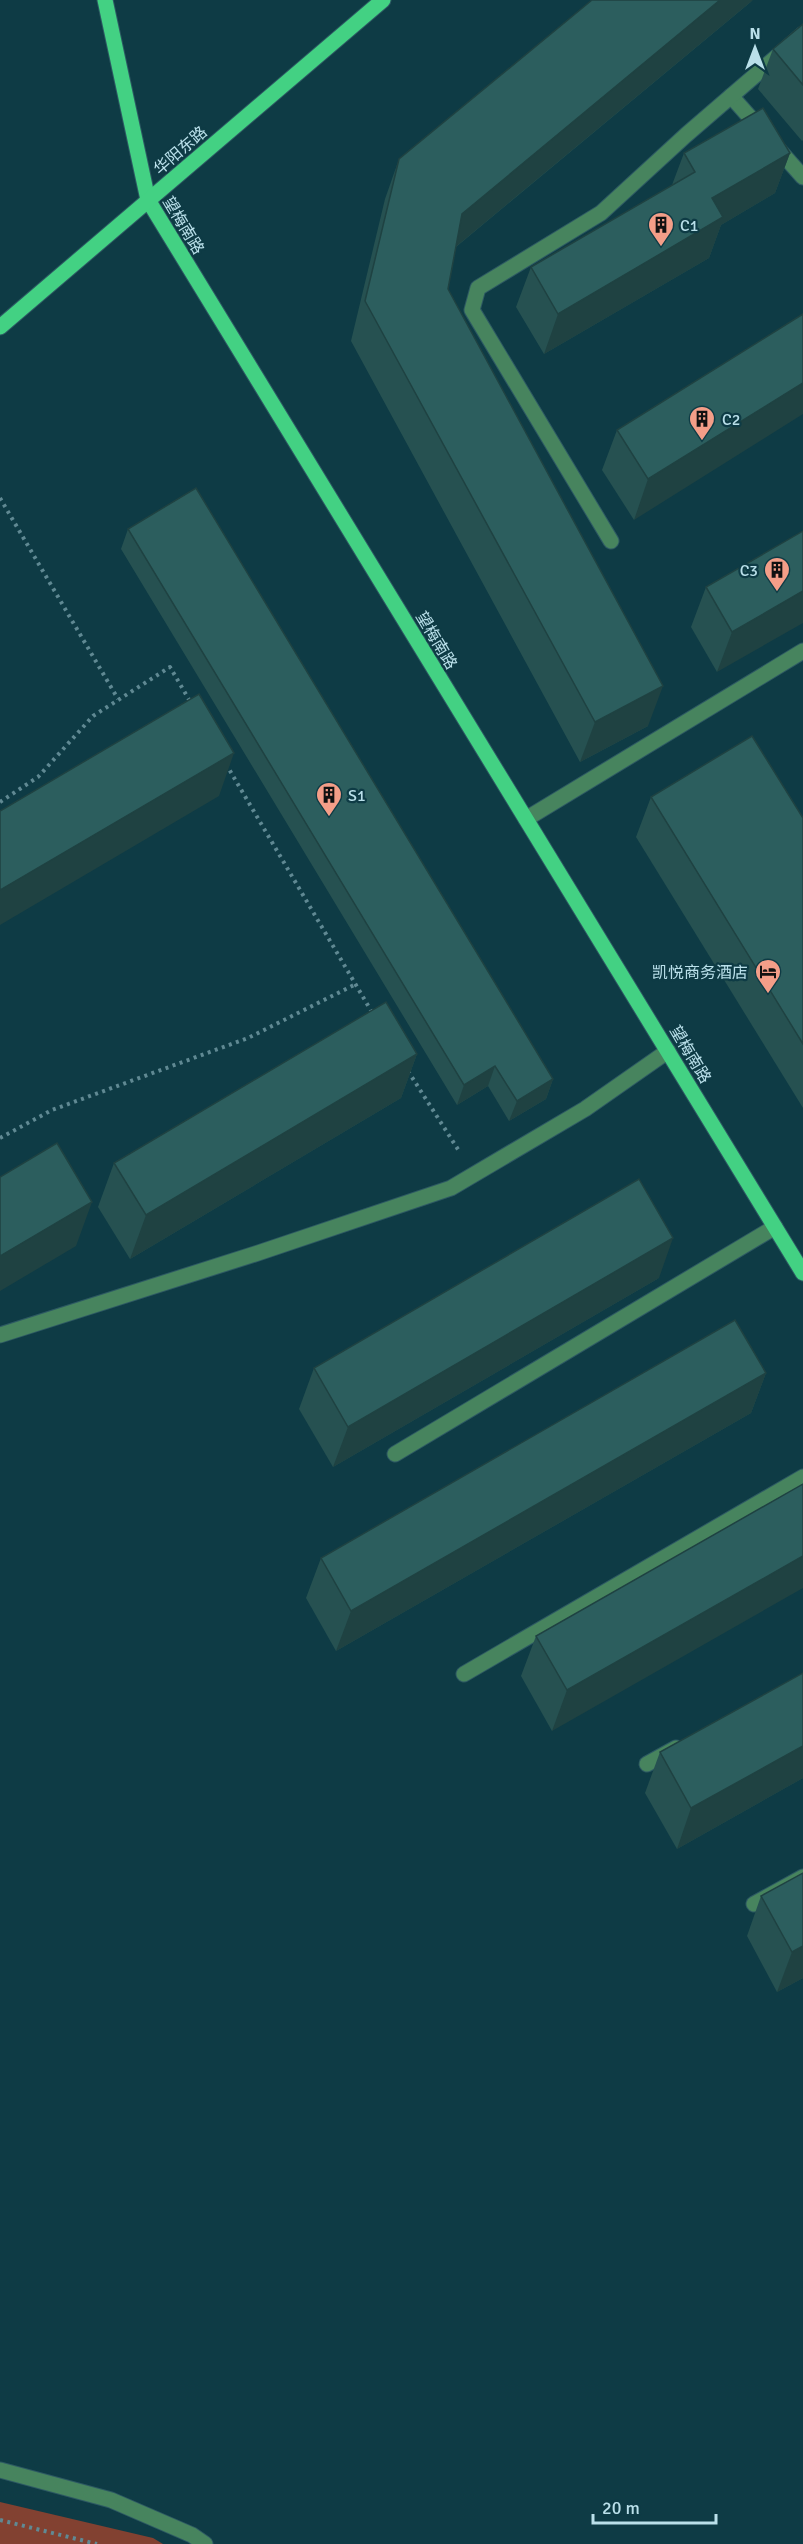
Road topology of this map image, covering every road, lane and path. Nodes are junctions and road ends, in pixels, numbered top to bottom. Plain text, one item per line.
1 (105, 0) edge
2 (383, 0) edge
3 (803, 34) edge
4 (731, 96) junction
5 (803, 177) edge
6 (148, 200) junction
7 (0, 327) edge
8 (0, 498) edge
9 (611, 541) dead end
10 (803, 651) edge
11 (118, 700) junction
12 (193, 708) edge
13 (223, 759) edge
14 (0, 802) edge
15 (526, 819) junction
16 (354, 985) junction
17 (373, 1015) edge
18 (668, 1051) junction
19 (404, 1065) edge
20 (0, 1138) edge
21 (473, 1175) junction
22 (775, 1227) junction
23 (803, 1273) edge
24 (0, 1335) edge
25 (395, 1454) dead end
26 (803, 1478) edge
27 (464, 1674) dead end
28 (688, 1741) edge
29 (647, 1764) dead end
30 (803, 1877) edge
31 (754, 1904) dead end
32 (0, 2470) edge
33 (0, 2520) edge
34 (97, 2544) edge
35 (205, 2544) edge

1 - 6 main road, 望梅南路
2 - 6 main road, 华阳东路
3 - 4 street
4 - 5 street
4 - 9 street
6 - 7 main road, 华阳东路
6 - 15 main road, 望梅南路
8 - 11 path
10 - 15 street
11 - 12 path
11 - 14 path
13 - 16 path
15 - 18 main road, 望梅南路
16 - 17 path
16 - 20 path
18 - 21 street
18 - 22 main road, 望梅南路
19 - 21 path
21 - 24 street
22 - 23 main road, 望梅南路
22 - 25 street
26 - 27 street
28 - 29 street
30 - 31 street
32 - 35 street
33 - 34 path

